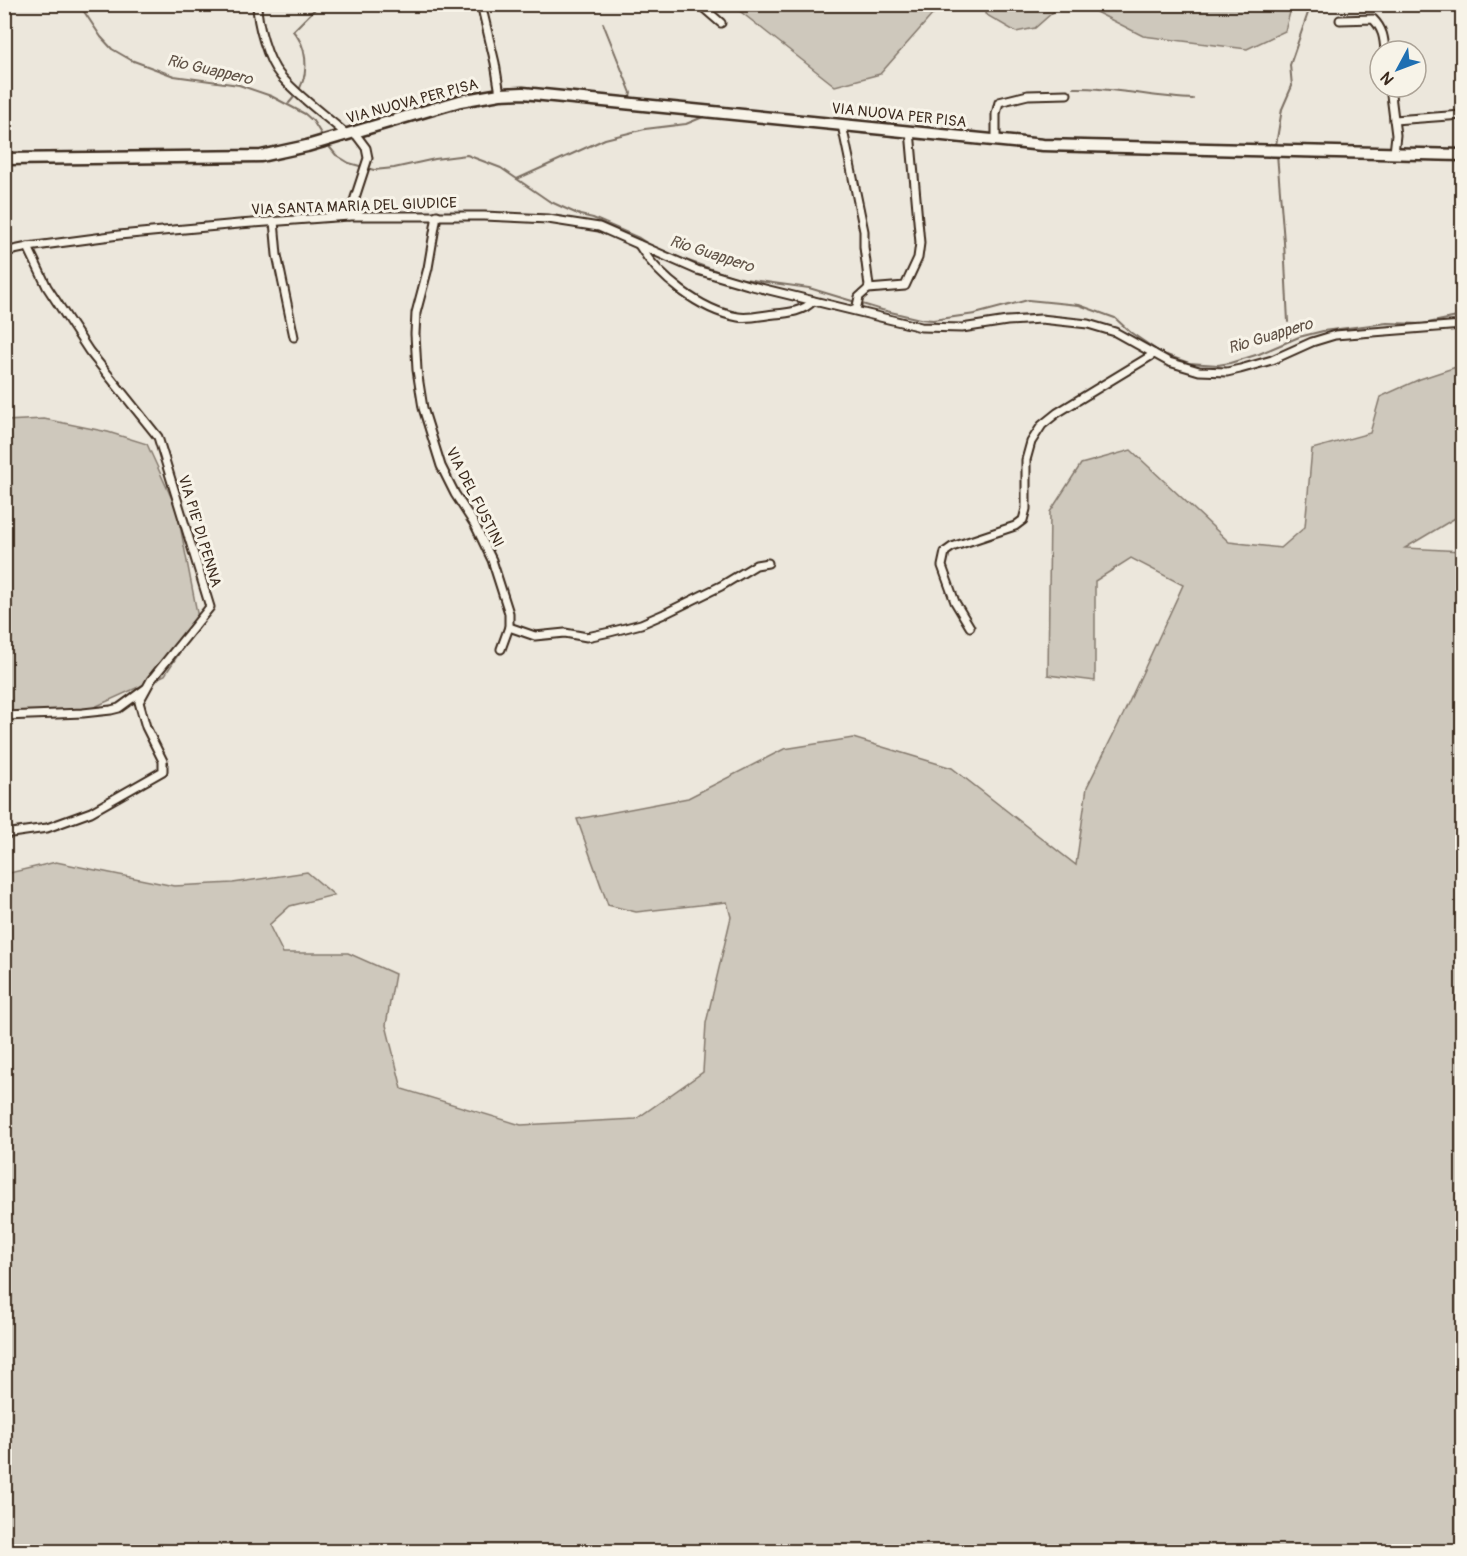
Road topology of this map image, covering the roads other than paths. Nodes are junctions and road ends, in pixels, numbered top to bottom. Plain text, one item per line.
1 (257, 4) edge
2 (481, 4) edge
3 (699, 4) edge
4 (1340, 20) dead end
5 (721, 23) dead end
6 (1384, 39) edge
7 (500, 94) junction
8 (1067, 94) dead end
9 (1391, 99) edge
10 (1462, 115) edge
11 (1394, 120) junction
12 (842, 125) junction
13 (909, 131) junction
14 (346, 134) junction
15 (996, 141) junction
16 (1394, 153) junction
17 (1462, 155) edge
18 (4, 159) edge
19 (437, 215) junction
20 (349, 216) junction
21 (274, 221) junction
22 (638, 244) junction
23 (28, 247) junction
24 (4, 252) edge
25 (868, 289) junction
26 (813, 301) junction
27 (856, 309) junction
28 (1462, 325) edge
29 (294, 337) dead end
30 (1154, 354) junction
31 (768, 563) dead end
32 (508, 627) junction
33 (970, 627) dead end
34 (501, 649) dead end
35 (147, 688) junction
36 (4, 716) edge
37 (4, 834) edge

1 - 14 street
2 - 7 street
3 - 5 street
4 - 6 street
7 - 12 main road, VIA NUOVA PER PISA
7 - 14 main road, VIA NUOVA PER PISA
8 - 15 street
9 - 11 street
10 - 11 street
11 - 16 street
12 - 13 main road, VIA NUOVA PER PISA
12 - 25 street
13 - 15 main road, VIA NUOVA PER PISA
13 - 25 street
14 - 18 main road, VIA NUOVA PER PISA
14 - 20 street
15 - 16 main road, VIA NUOVA PER PISA
16 - 17 main road, VIA NUOVA PER PISA
19 - 20 street, VIA SANTA MARIA DEL GIUDICE
19 - 22 street, VIA SANTA MARIA DEL GIUDICE
19 - 32 street, VIA DEL FUSTINI
20 - 21 street, VIA SANTA MARIA DEL GIUDICE
21 - 23 street, VIA SANTA MARIA DEL GIUDICE
21 - 29 street
22 - 26 street, VIA SANTA MARIA DEL GIUDICE
22 - 26 street
23 - 24 street, VIA SANTA MARIA DEL GIUDICE
23 - 35 street, VIA PIE' DI PENNA
25 - 27 street
26 - 27 street, VIA SANTA MARIA DEL GIUDICE
27 - 30 street, VIA SANTA MARIA DEL GIUDICE
28 - 30 street, VIA SANTA MARIA DEL GIUDICE
30 - 33 street
31 - 32 street
32 - 34 street, VIA DEL FUSTINI
35 - 36 street
35 - 37 street, VIA PIE' DI PENNA

